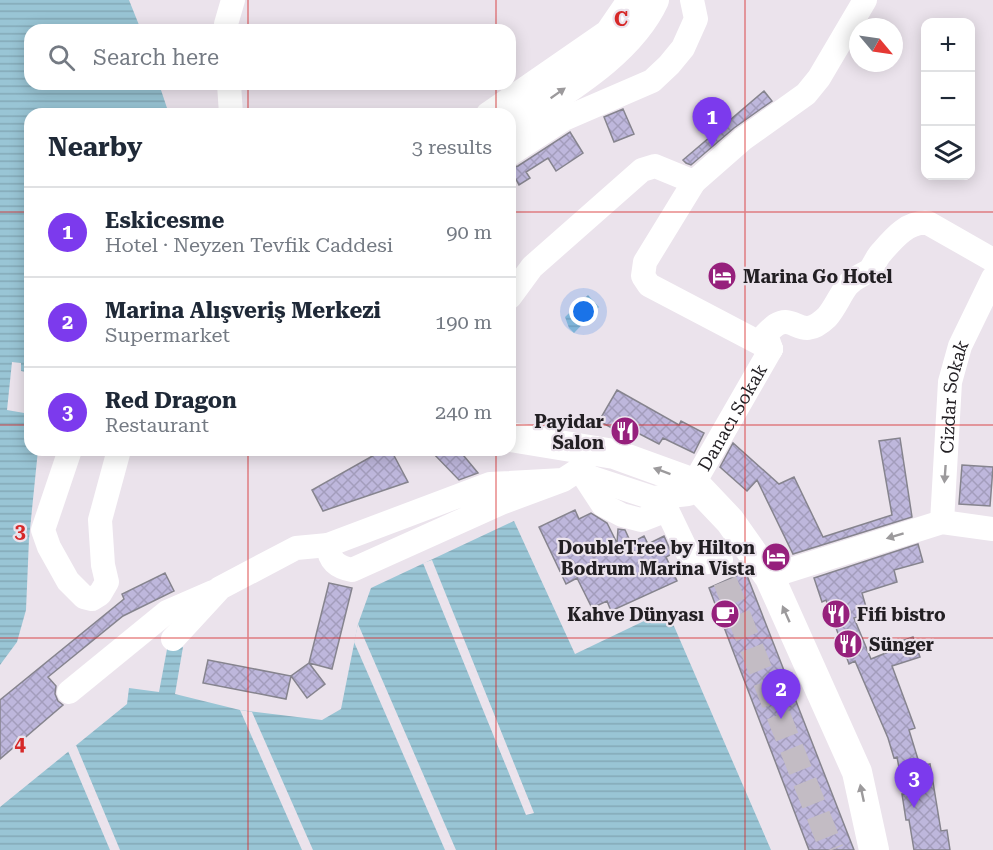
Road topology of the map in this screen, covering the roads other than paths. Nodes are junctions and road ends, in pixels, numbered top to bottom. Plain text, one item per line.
1 (233, 0) edge
2 (629, 0) edge
3 (654, 0) edge
4 (692, 0) edge
5 (865, 0) edge
6 (226, 24) edge
7 (230, 90) edge
8 (231, 108) edge
9 (497, 108) edge
10 (516, 123) edge
11 (516, 150) edge
12 (694, 182) junction
13 (993, 260) edge
14 (993, 278) edge
15 (516, 289) edge
16 (771, 350) junction
17 (516, 441) edge
18 (68, 456) edge
19 (117, 456) edge
20 (576, 467) junction
21 (694, 484) junction
22 (942, 522) junction
23 (993, 529) edge
24 (730, 564) dead end
25 (770, 578) junction
26 (220, 588) junction
27 (173, 639) dead end
28 (69, 692) dead end
29 (874, 850) edge

1 - 6 street
2 - 9 street
10 -> 3 main road
4 - 11 street
5 - 12 street
7 - 8 street
12 - 15 street
12 - 16 street
13 - 16 street, Danacı Sokak
14 -> 22 street, Cizdar Sokak
16 - 21 street, Danacı Sokak
17 - 20 main road
18 - 19 street
20 - 21 main road
20 - 24 street
20 - 26 street
21 - 25 main road
22 - 23 street
22 -> 25 street
29 -> 25 main road
26 - 27 street
26 - 28 street

